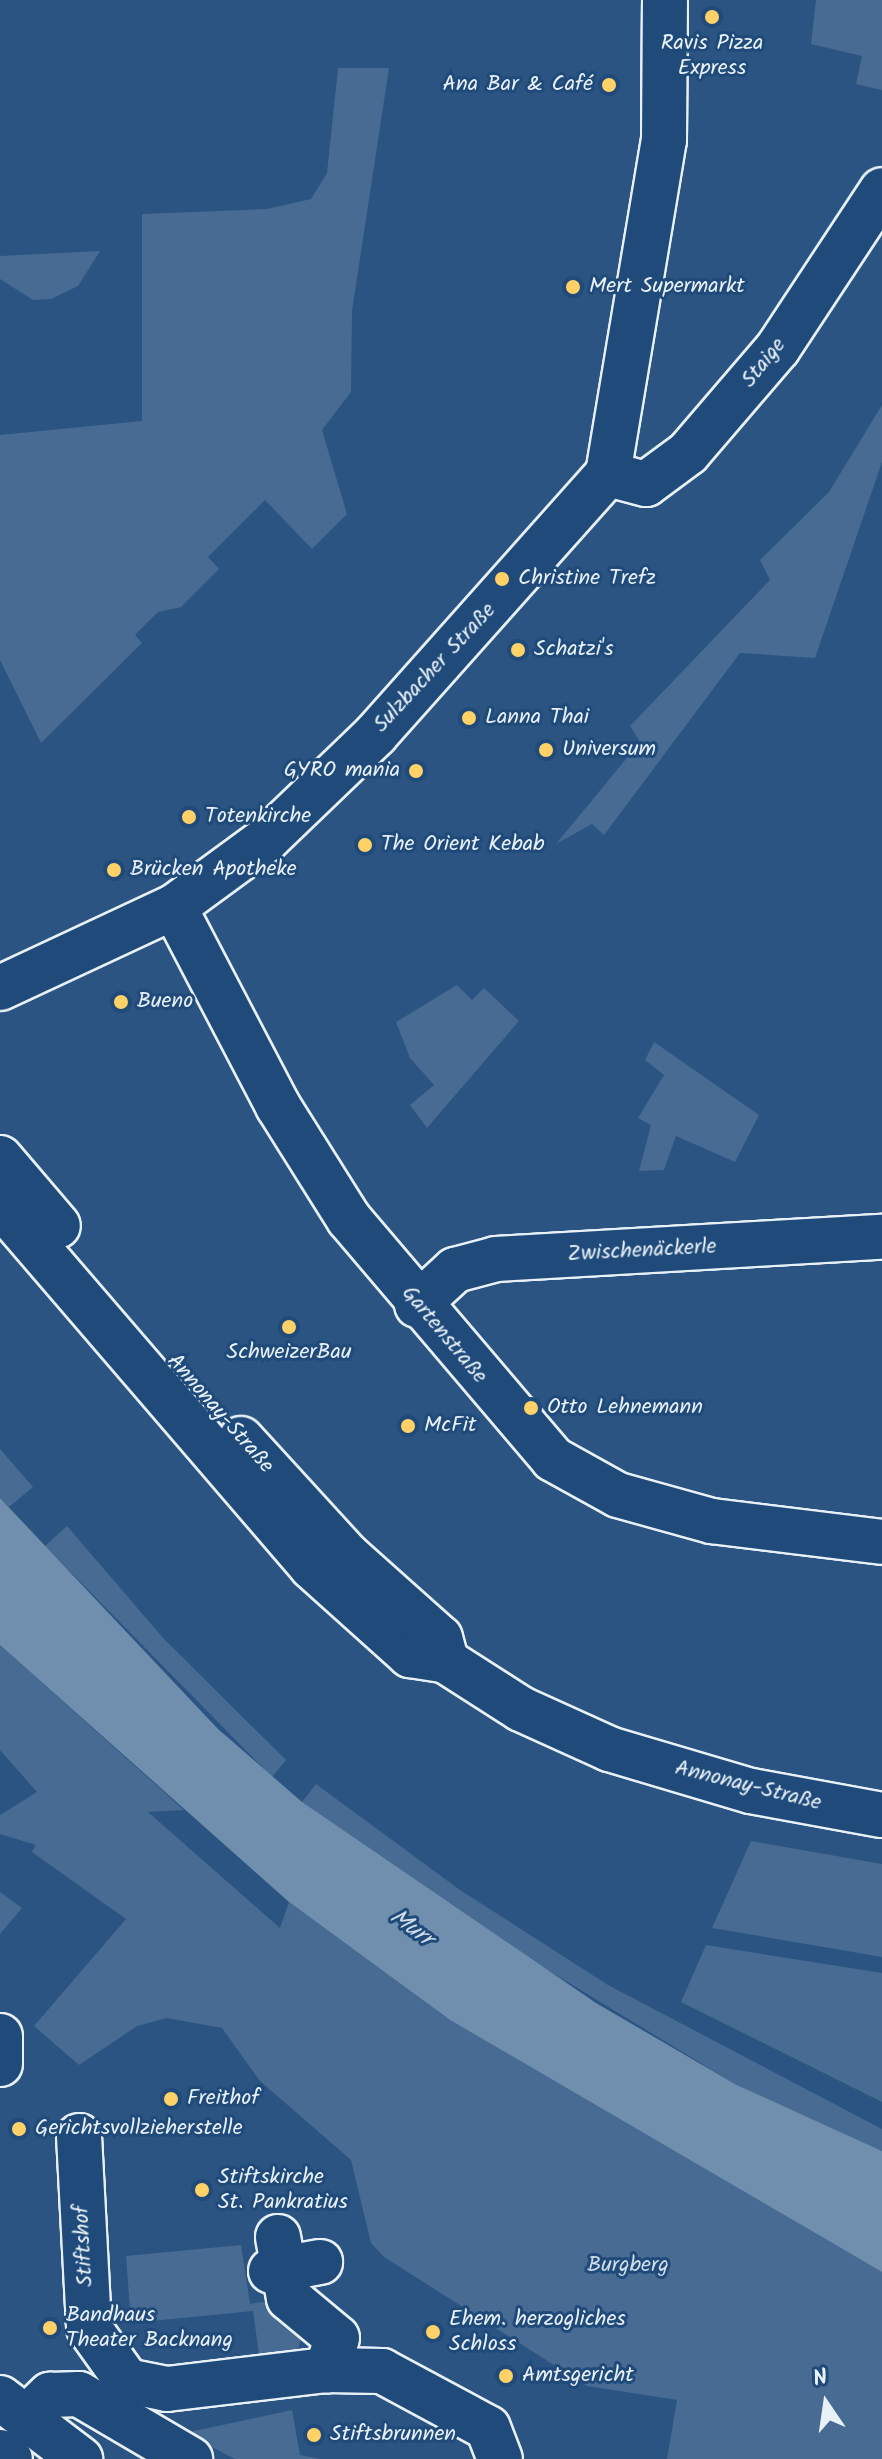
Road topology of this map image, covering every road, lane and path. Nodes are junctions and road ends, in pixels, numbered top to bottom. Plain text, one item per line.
1 (665, 0) edge
2 (882, 190) edge
3 (608, 474) junction
4 (174, 907) junction
5 (0, 988) edge
6 (0, 1158) edge
7 (0, 1204) edge
8 (882, 1237) edge
9 (417, 1305) junction
10 (882, 1542) edge
11 (446, 1661) junction
12 (882, 1815) edge
13 (0, 2036) edge
14 (0, 2064) edge
15 (79, 2136) dead end
16 (288, 2260) dead end
17 (327, 2370) junction
18 (15, 2406) edge
19 (165, 2449) edge
20 (0, 2452) edge
21 (10, 2459) edge
22 (80, 2459) edge
23 (500, 2459) edge

1 - 3 street
2 - 3 street, Staige
3 - 4 street, Sulzbacher Straße
4 - 5 street, Sulzbacher Straße
4 - 9 street, Gartenstraße
6 - 11 street, Annonay-Straße
7 - 11 street, Annonay-Straße
8 - 9 street, Zwischenäckerle
9 - 10 street, Gartenstraße
11 - 12 street, Annonay-Straße
13 - 14 street
15 - 17 street, Stiftshof
16 - 17 street
17 - 23 street, Stiftshof
18 - 19 street
18 - 22 street
20 - 21 street

